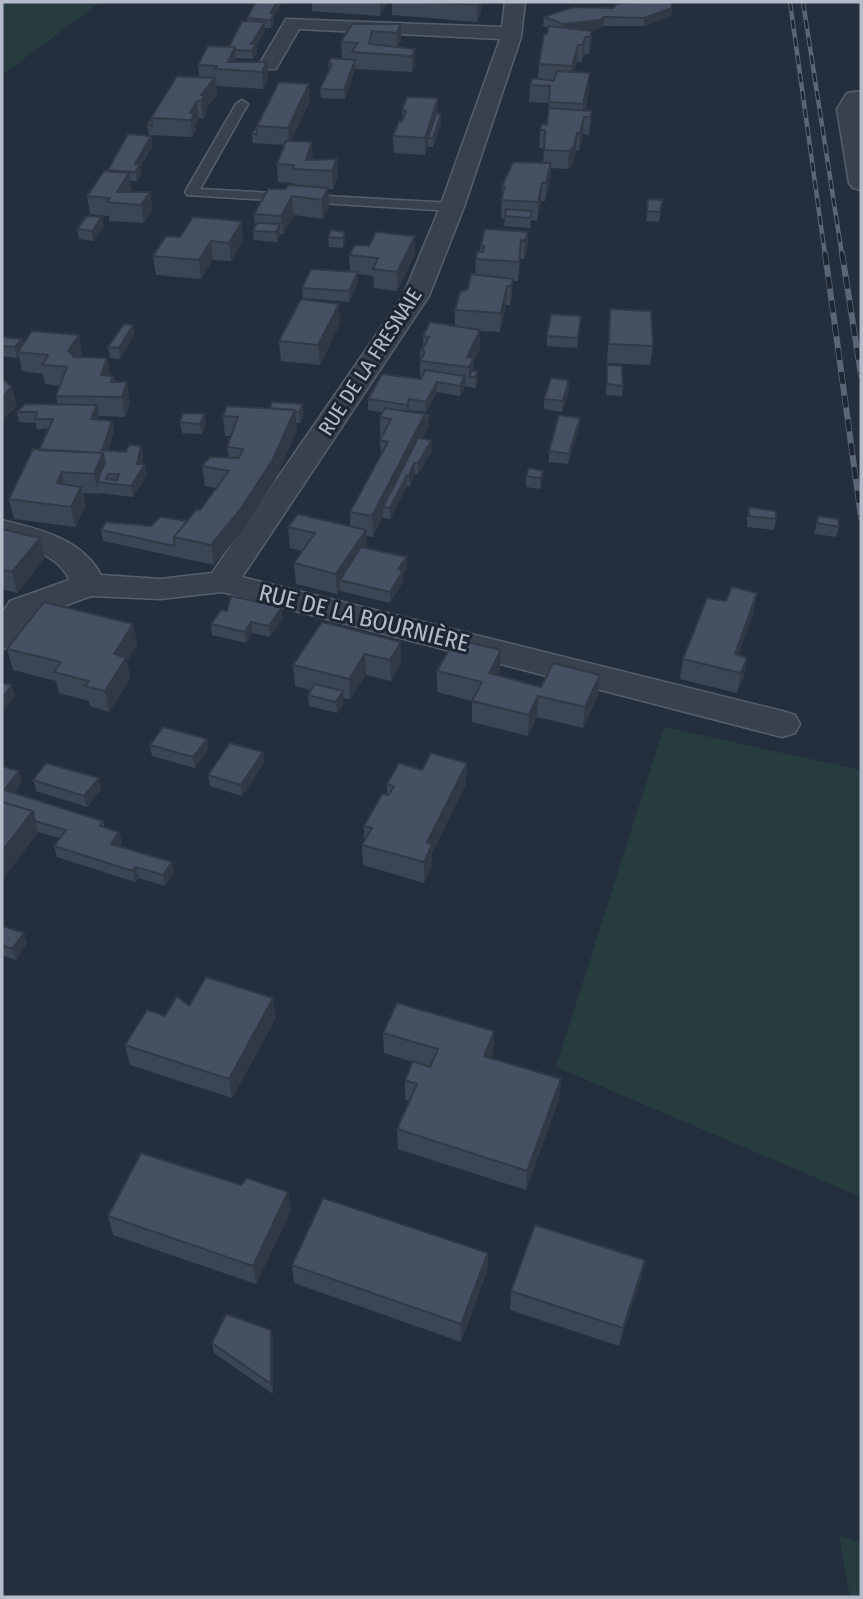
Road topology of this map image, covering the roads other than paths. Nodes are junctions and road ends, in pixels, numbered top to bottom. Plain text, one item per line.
1 (515, 2) edge
2 (512, 34) junction
3 (269, 65) edge
4 (861, 98) edge
5 (242, 104) dead end
6 (861, 183) edge
7 (452, 207) junction
8 (2, 530) edge
9 (222, 582) junction
10 (88, 585) junction
11 (2, 638) edge
12 (782, 724) dead end

1 - 2 street, RUE DE LA FRESNAIE
2 - 3 street
2 - 7 street, RUE DE LA FRESNAIE
4 - 6 street
5 - 7 lane
7 - 9 street, RUE DE LA FRESNAIE
8 - 10 street
9 - 10 street, RUE DE LA BOURNIÈRE
9 - 12 street, RUE DE LA BOURNIÈRE
10 - 11 street

